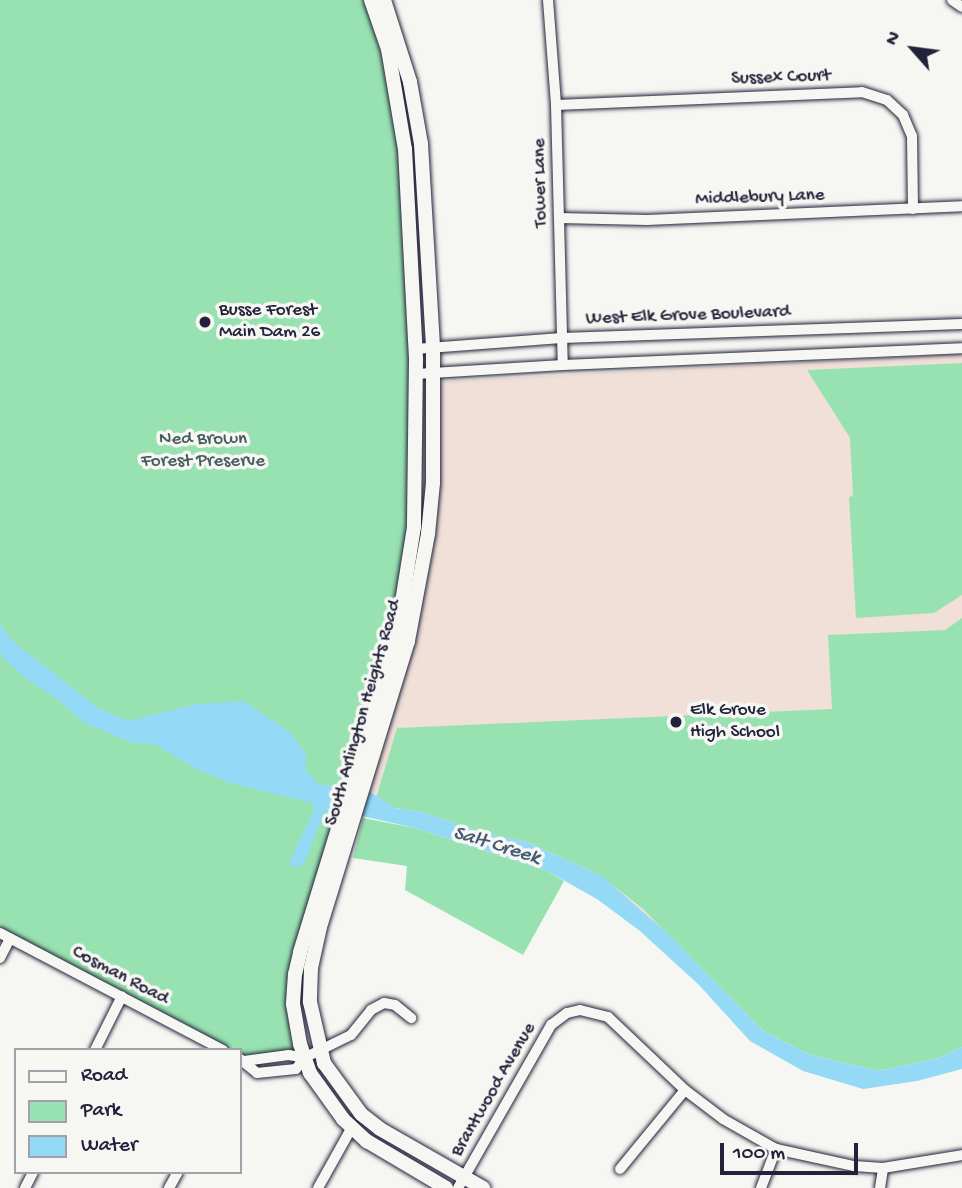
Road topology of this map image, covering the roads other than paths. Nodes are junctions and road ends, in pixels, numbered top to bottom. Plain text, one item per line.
1 (370, 0) edge
2 (384, 0) edge
3 (548, 0) edge
4 (954, 0) edge
5 (962, 8) edge
6 (556, 105) junction
7 (962, 206) edge
8 (913, 209) junction
9 (559, 218) junction
10 (962, 324) edge
11 (562, 338) junction
12 (433, 347) junction
13 (962, 348) edge
14 (415, 349) junction
15 (562, 365) junction
16 (434, 373) junction
17 (416, 374) junction
18 (360, 778) junction
19 (344, 829) junction
20 (5, 936) edge
21 (0, 958) edge
22 (122, 996) junction
23 (411, 1017) dead end
24 (96, 1048) edge
25 (219, 1048) edge
26 (320, 1050) junction
27 (304, 1058) junction
28 (242, 1064) edge
29 (685, 1090) junction
30 (351, 1129) junction
31 (776, 1149) junction
32 (962, 1155) edge
33 (883, 1168) junction
34 (620, 1169) dead end
35 (461, 1183) edge
36 (318, 1188) edge
37 (446, 1188) edge
38 (483, 1188) edge
39 (761, 1188) edge
40 (880, 1188) edge

1 - 14 main road, South Arlington Heights Road
2 - 12 main road, South Arlington Heights Road
3 - 6 street, Tower Lane
4 - 5 street
6 - 8 street, Sussex Court
6 - 9 street, Tower Lane
7 - 8 street, Middlebury Lane
8 - 9 street, Middlebury Lane
9 - 11 street, Tower Lane
10 - 11 street, West Elk Grove Boulevard
11 - 12 street, West Elk Grove Boulevard
11 - 15 street, Tower Lane
12 - 14 street, West Elk Grove Boulevard
12 - 16 main road, South Arlington Heights Road
13 - 15 street
14 - 17 main road, South Arlington Heights Road
15 - 16 street
16 - 17 street
16 - 18 main road, South Arlington Heights Road
17 - 18 main road, South Arlington Heights Road
18 - 19 main road, South Arlington Heights Road
19 - 26 main road, South Arlington Heights Road
19 - 27 main road, South Arlington Heights Road
20 - 21 street
20 - 22 street, Cosman Road
22 - 24 street
22 - 25 street, Cosman Road
23 - 26 street
26 - 27 street
26 - 35 main road, South Arlington Heights Road
27 - 28 street
27 - 30 main road, South Arlington Heights Road
29 - 31 street, Brantwood Avenue
29 - 34 street
29 - 35 street, Brantwood Avenue
30 - 36 street
30 - 37 main road, South Arlington Heights Road
31 - 33 street, Brantwood Avenue
31 - 39 street
32 - 33 street, Brantwood Avenue
33 - 40 street
35 - 38 main road, South Arlington Heights Road

